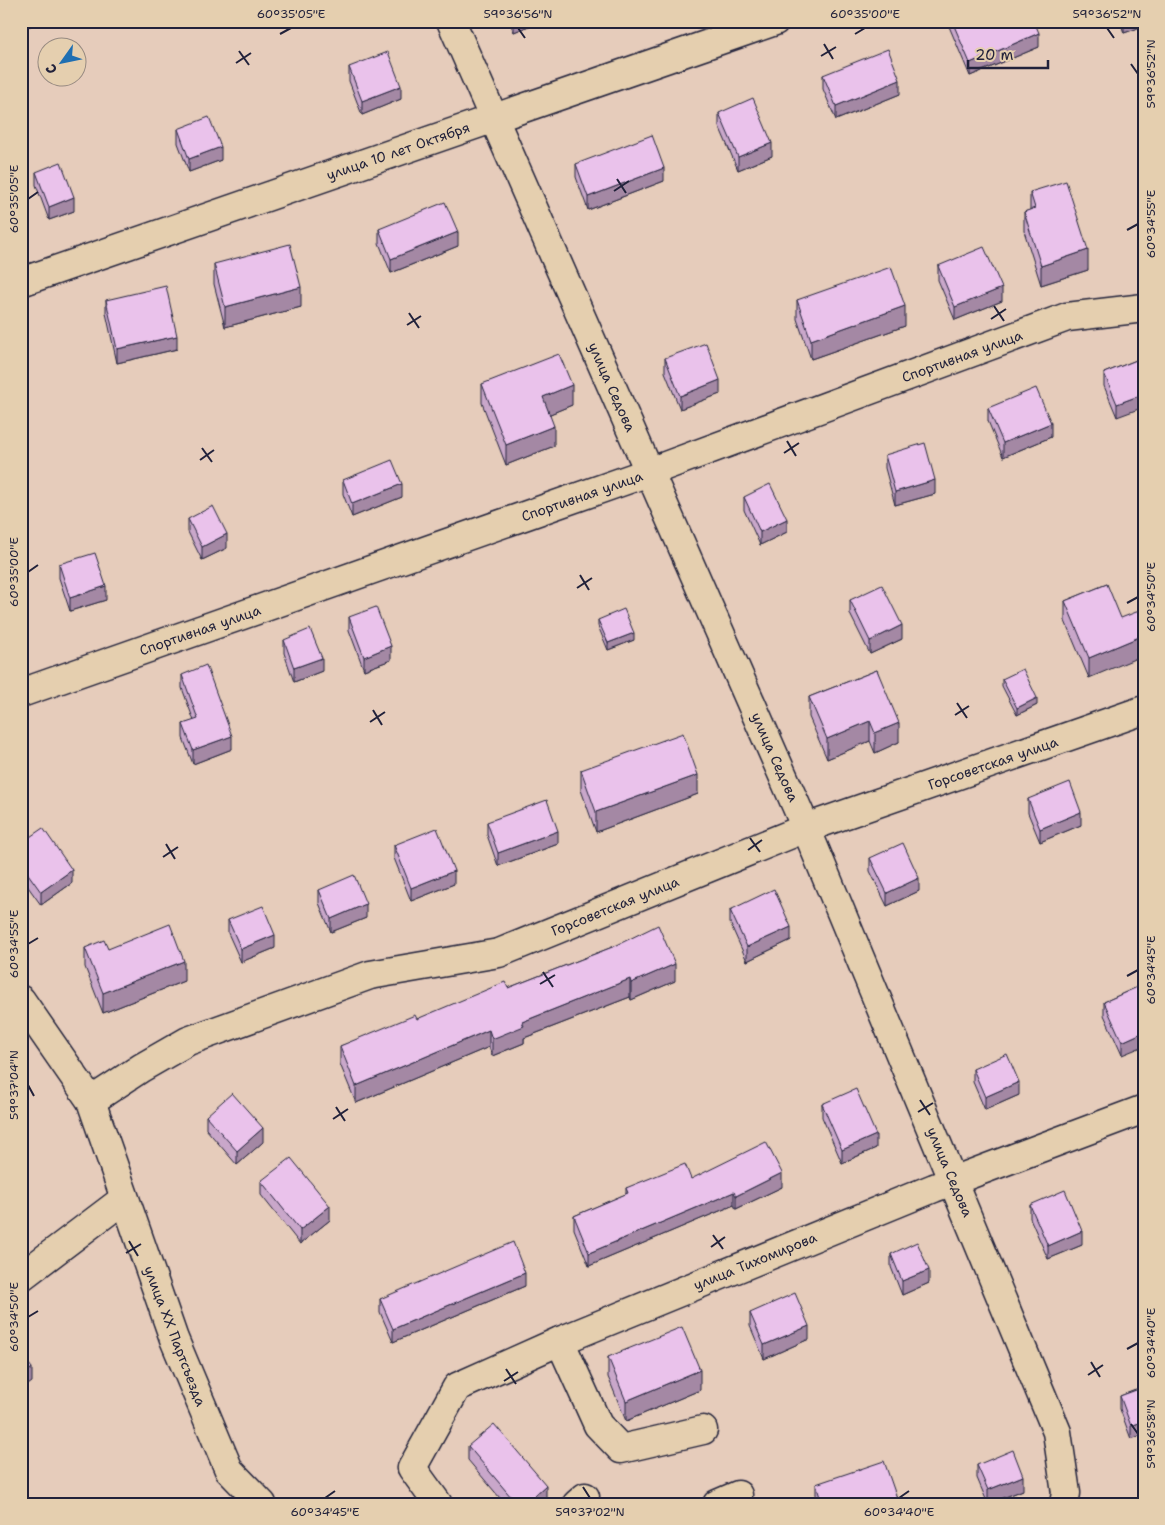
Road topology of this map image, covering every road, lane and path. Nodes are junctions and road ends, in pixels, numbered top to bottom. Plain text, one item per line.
1 (451, 21) edge
2 (774, 21) edge
3 (493, 118) junction
4 (21, 282) edge
5 (1144, 308) edge
6 (649, 472) junction
7 (21, 693) edge
8 (1144, 710) edge
9 (806, 828) junction
10 (21, 1000) edge
11 (91, 1101) junction
12 (1144, 1109) edge
13 (953, 1181) junction
14 (124, 1199) junction
15 (21, 1277) edge
16 (560, 1341) junction
17 (703, 1430) dead end
18 (262, 1504) edge
19 (438, 1504) edge
20 (1064, 1504) edge

1 - 3 street, улица Седова
2 - 3 street, улица 10 лет Октября
3 - 4 street, улица 10 лет Октября
3 - 6 street, улица Седова
5 - 6 street, Спортивная улица
6 - 7 street, Спортивная улица
6 - 9 street, улица Седова
8 - 9 street, Горсоветская улица
9 - 11 street, Горсоветская улица
9 - 13 street, улица Седова
10 - 11 street, улица XX Партсъезда
11 - 14 street, улица XX Партсъезда
12 - 13 street, улица Тихомирова
13 - 16 street, улица Тихомирова
13 - 20 street, улица Седова
14 - 15 street
14 - 18 street, улица XX Партсъезда
16 - 17 street
16 - 19 street, улица Тихомирова

